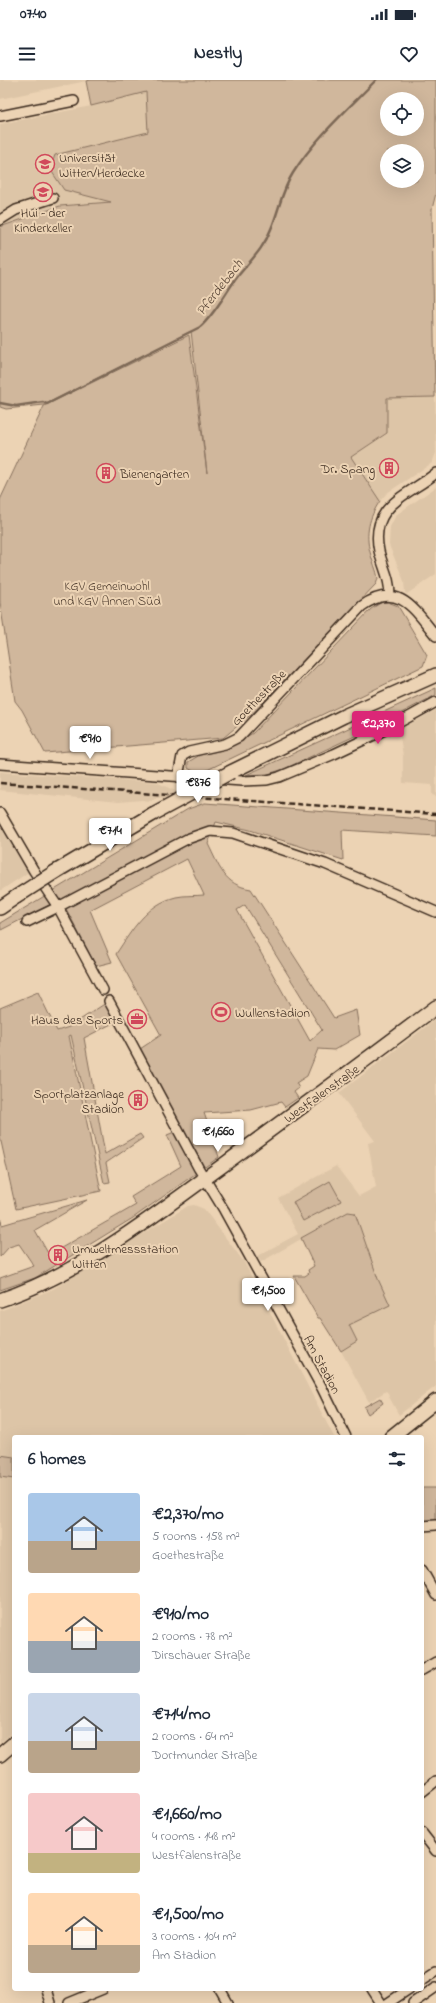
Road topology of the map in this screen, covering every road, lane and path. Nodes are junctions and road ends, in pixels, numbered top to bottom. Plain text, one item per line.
1 (74, 101) dead end
2 (0, 116) edge
3 (53, 198) dead end
4 (0, 220) edge
5 (436, 473) edge
6 (390, 596) junction
7 (436, 636) edge
8 (436, 675) edge
9 (436, 702) edge
10 (0, 764) edge
11 (178, 777) junction
12 (0, 813) edge
13 (55, 904) junction
14 (0, 908) edge
15 (436, 912) edge
16 (27, 922) dead end
17 (103, 990) dead end
18 (109, 1002) dead end
19 (436, 1007) edge
20 (204, 1178) junction
21 (0, 1300) edge
22 (436, 1400) edge
23 (345, 1435) edge
24 (393, 1435) edge
25 (436, 1525) edge
26 (424, 1526) edge
27 (424, 1574) edge
28 (436, 1595) edge
29 (436, 1662) edge
30 (424, 1669) edge
31 (12, 1745) edge
32 (0, 1755) edge
33 (436, 1780) edge
34 (424, 1790) edge
35 (424, 1836) edge
36 (436, 1851) edge
37 (436, 1971) edge
38 (424, 1979) edge
39 (436, 1987) edge
40 (47, 1991) edge
41 (99, 1991) edge
42 (221, 1991) edge
43 (373, 1991) edge
44 (406, 1991) edge
45 (50, 2003) edge
46 (69, 2003) edge
47 (228, 2003) edge
48 (381, 2003) edge
49 (388, 2003) edge
50 (413, 2003) edge

1 - 2 street
3 - 4 street
5 - 6 street
6 - 7 street
6 - 11 street, Goethestraße
8 - 14 street, bridge
9 - 11 street
10 - 11 street
12 - 13 street
13 - 15 street
13 - 16 street
13 - 17 street
18 - 20 street
19 - 20 street, Westfalenstraße
20 - 21 street, Westfalenstraße
20 - 23 street, Am Stadion
22 - 24 street
25 - 26 street
27 - 28 street
29 - 30 street
31 - 32 street
33 - 34 street
35 - 36 street
37 - 38 street
39 - 50 street
40 - 45 street
41 - 46 street
42 - 47 street
43 - 48 street
44 - 49 street

